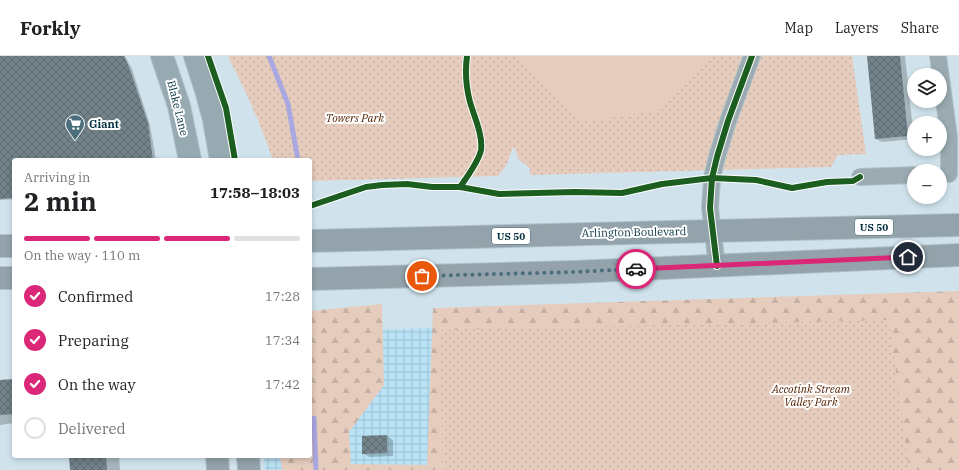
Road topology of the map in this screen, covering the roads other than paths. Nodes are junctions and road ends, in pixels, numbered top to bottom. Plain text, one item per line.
1 (162, 56) edge
2 (195, 56) edge
3 (752, 56) edge
4 (938, 56) edge
5 (190, 158) edge
6 (221, 158) edge
7 (949, 174) edge
8 (907, 175) edge
9 (860, 177) dead end
10 (959, 225) edge
11 (713, 230) junction
12 (312, 240) edge
13 (0, 246) edge
14 (12, 246) edge
15 (959, 255) edge
16 (717, 266) junction
17 (0, 278) edge
18 (12, 278) edge
19 (312, 279) edge
20 (217, 458) edge
21 (248, 458) edge
22 (218, 470) edge
23 (249, 470) edge

1 - 5 main road, Blake Lane
2 - 6 main road
3 - 11 street
4 - 7 street
8 - 9 street
10 - 11 main road, Arlington Boulevard / US 50
11 - 12 main road, Arlington Boulevard / US 50
11 - 16 street
13 - 14 main road
15 - 16 main road
16 - 19 main road
17 - 18 main road
20 - 22 main road
21 - 23 main road

